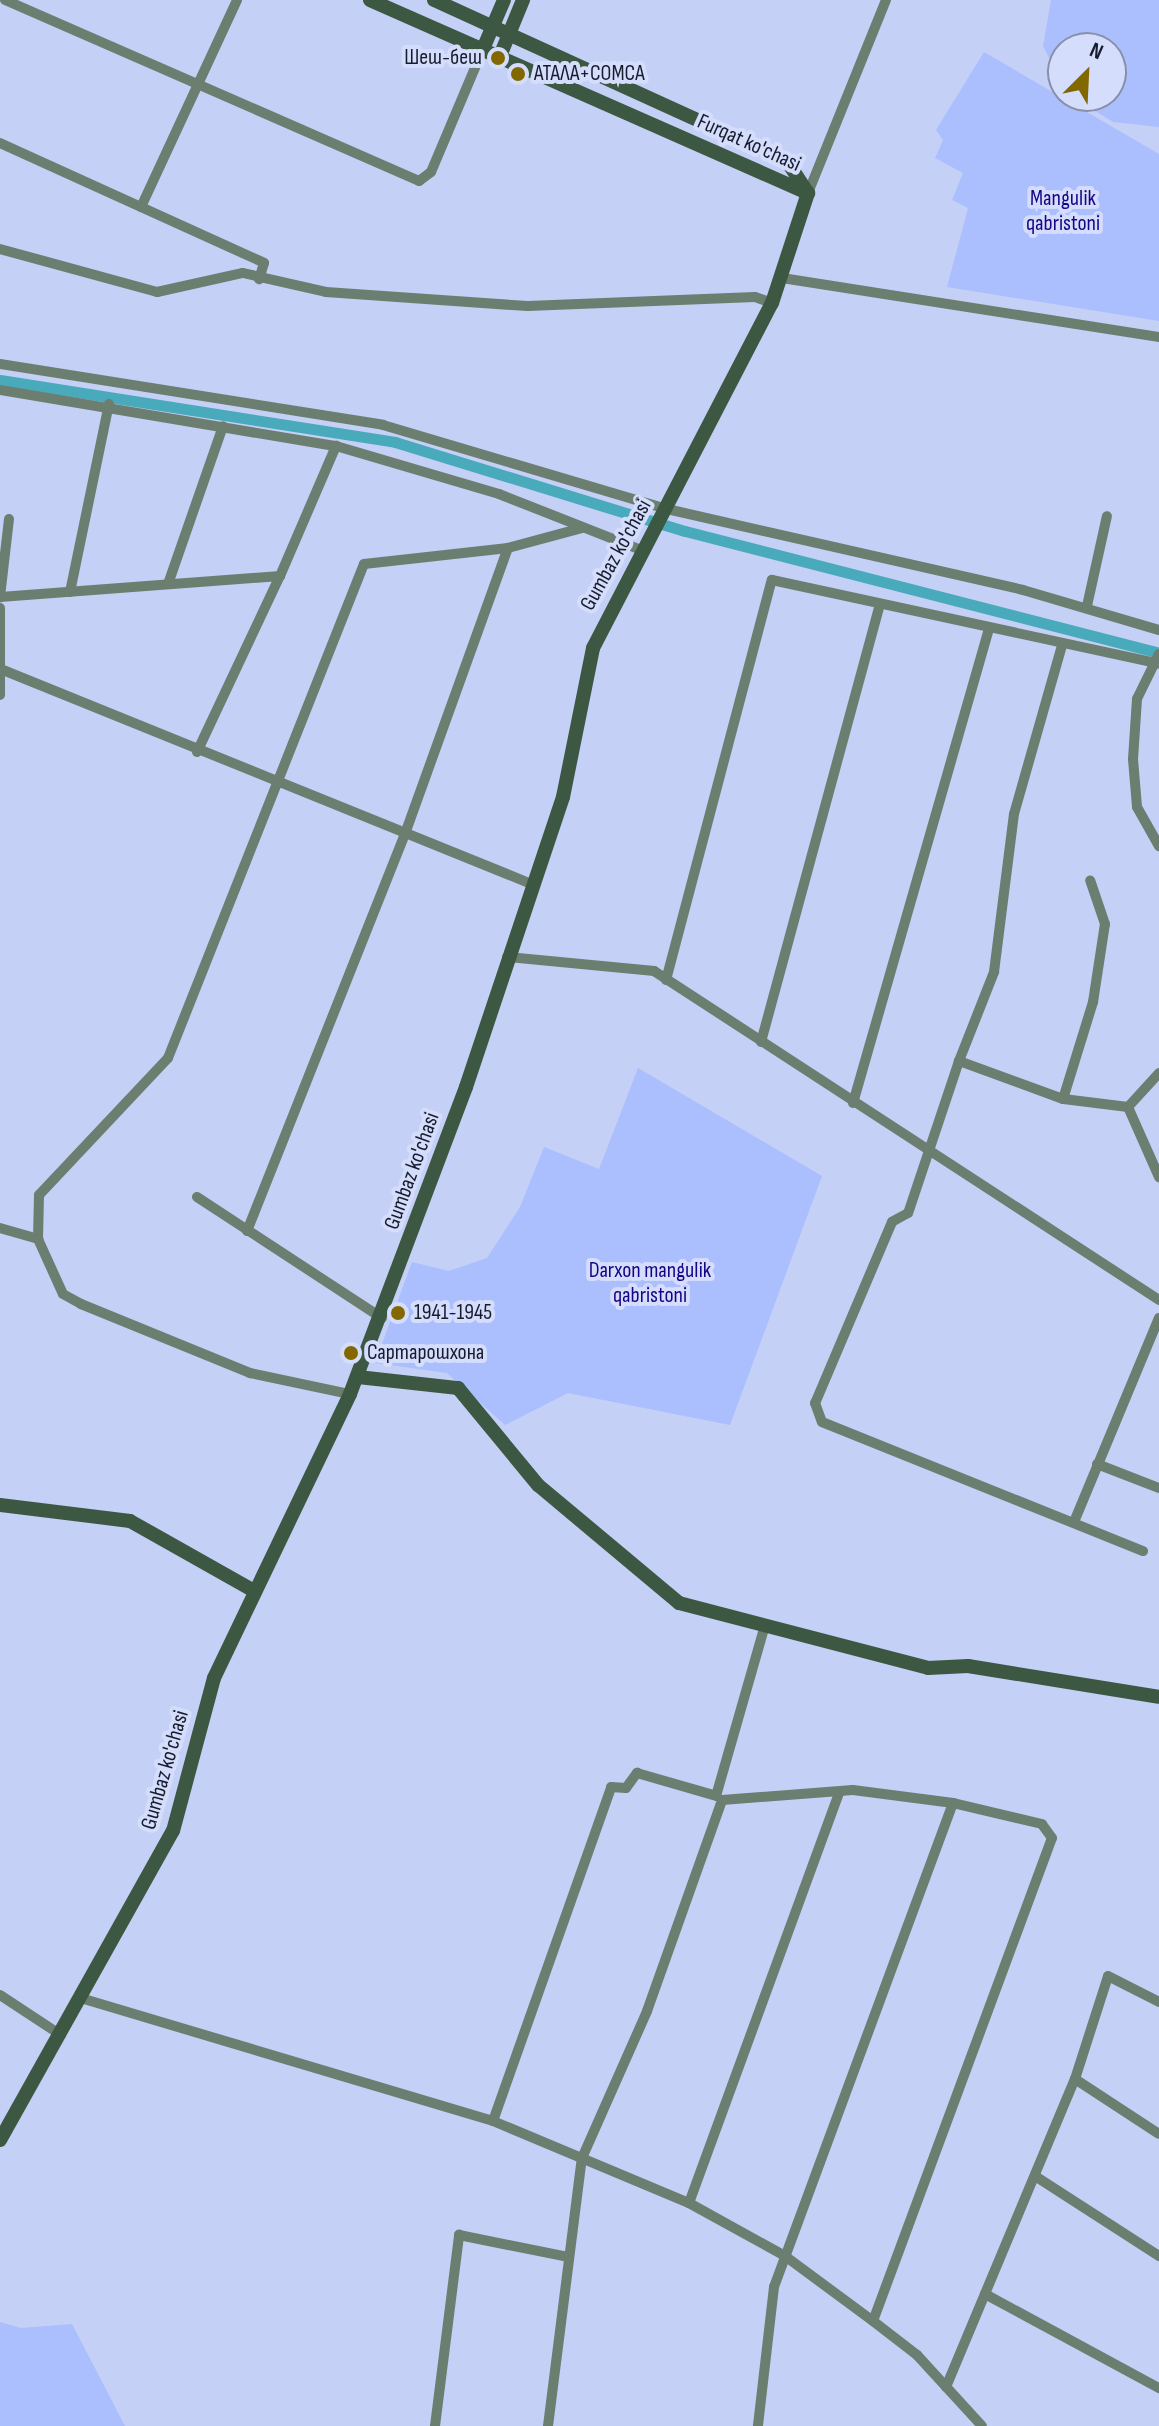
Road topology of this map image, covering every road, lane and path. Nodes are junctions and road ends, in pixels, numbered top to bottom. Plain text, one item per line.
1 (5, 0) edge
2 (237, 0) edge
3 (370, 0) edge
4 (434, 0) edge
5 (504, 0) edge
6 (523, 0) edge
7 (886, 0) edge
8 (493, 27) junction
9 (509, 34) junction
10 (483, 49) junction
11 (500, 56) junction
12 (197, 86) junction
13 (0, 143) edge
14 (808, 193) junction
15 (141, 207) junction
16 (0, 249) edge
17 (782, 278) junction
18 (259, 279) junction
19 (772, 303) junction
20 (1159, 337) edge
21 (0, 364) edge
22 (0, 390) edge
23 (109, 404) junction
24 (223, 426) junction
25 (336, 446) junction
26 (667, 509) junction
27 (1107, 516) dead end
28 (9, 519) dead end
29 (582, 528) junction
30 (508, 548) junction
31 (641, 550) junction
32 (280, 576) junction
33 (168, 584) junction
34 (70, 592) junction
35 (880, 604) junction
36 (1087, 606) junction
37 (0, 608) edge
38 (989, 628) junction
39 (1159, 630) edge
40 (1062, 645) junction
41 (1158, 659) edge
42 (3, 670) junction
43 (0, 694) edge
44 (197, 752) junction
45 (275, 780) junction
46 (406, 831) junction
47 (1159, 846) edge
48 (1090, 880) dead end
49 (534, 885) junction
50 (507, 957) junction
51 (666, 980) junction
52 (761, 1042) junction
53 (959, 1061) junction
54 (1159, 1073) edge
55 (1063, 1099) junction
56 (853, 1103) junction
57 (1128, 1107) junction
58 (927, 1151) junction
59 (1159, 1177) edge
60 (197, 1197) dead end
61 (0, 1228) edge
62 (247, 1231) junction
63 (38, 1239) junction
64 (1159, 1300) edge
65 (382, 1318) junction
66 (1159, 1318) edge
67 (358, 1377) junction
68 (350, 1394) junction
69 (1097, 1464) junction
70 (1159, 1488) edge
71 (0, 1505) edge
72 (1074, 1522) junction
73 (1143, 1551) dead end
74 (254, 1591) junction
75 (765, 1625) junction
76 (1159, 1697) edge
77 (839, 1793) junction
78 (717, 1797) junction
79 (953, 1803) junction
80 (0, 1995) edge
81 (84, 1999) junction
82 (1159, 2002) edge
83 (61, 2035) junction
84 (1075, 2079) junction
85 (493, 2121) junction
86 (1159, 2134) edge
87 (0, 2140) edge
88 (582, 2158) junction
89 (1035, 2176) junction
90 (689, 2203) junction
91 (785, 2256) junction
92 (1159, 2256) edge
93 (568, 2257) junction
94 (985, 2294) junction
95 (873, 2321) junction
96 (946, 2387) junction
97 (1159, 2388) edge
98 (435, 2426) edge
99 (548, 2426) edge
100 (758, 2426) edge
101 (982, 2426) edge

1 - 12 street
2 - 12 street
3 - 10 main road, Furqat ko'chasi
4 - 8 main road, Furqat ko'chasi
5 - 8 main road
6 - 9 main road
7 - 14 street
8 - 9 main road, Furqat ko'chasi
8 - 10 main road
9 - 11 main road
9 - 14 main road, Furqat ko'chasi
10 - 11 main road, Furqat ko'chasi
10 - 12 street
11 - 14 main road, Furqat ko'chasi
12 - 15 street
13 - 15 street
14 - 17 main road, Gumbaz ko'chasi
15 - 18 street
16 - 18 street
17 - 19 main road, Gumbaz ko'chasi
17 - 20 street
18 - 19 street
19 - 26 main road, Gumbaz ko'chasi
21 - 26 street
22 - 23 street
23 - 24 street
23 - 34 street
24 - 25 street
24 - 33 street
25 - 29 street
25 - 32 street
26 - 31 main road, Gumbaz ko'chasi
26 - 36 street
27 - 36 street
28 - 34 street
29 - 30 street
29 - 31 street
30 - 45 street
30 - 46 street
31 - 49 main road, Gumbaz ko'chasi
32 - 33 street
32 - 44 street
33 - 34 street
35 - 38 street
35 - 51 street
35 - 52 street
36 - 39 street
37 - 42 street
38 - 40 street
38 - 56 street
40 - 41 street
40 - 53 street
41 - 47 street
42 - 43 street
42 - 44 street
44 - 45 street
45 - 46 street
45 - 63 street
46 - 49 street
46 - 62 street
48 - 55 street
49 - 50 main road, Gumbaz ko'chasi
50 - 51 street
50 - 65 main road, Gumbaz ko'chasi
51 - 52 street
52 - 56 street
53 - 55 street
53 - 58 street
54 - 57 street
55 - 57 street
56 - 58 street
57 - 59 street
58 - 64 street
58 - 72 street
60 - 62 street
61 - 63 street
62 - 65 street
63 - 68 street
65 - 67 main road, Gumbaz ko'chasi
66 - 69 street
67 - 68 main road, Gumbaz ko'chasi
67 - 75 main road
68 - 74 main road, Gumbaz ko'chasi
69 - 70 street
69 - 72 street
71 - 74 main road
72 - 73 street
74 - 81 main road, Gumbaz ko'chasi
75 - 76 main road
75 - 78 street
77 - 78 street
77 - 79 street
77 - 90 street
78 - 85 street
78 - 88 street
79 - 91 street
79 - 95 street
80 - 83 street
81 - 83 main road, Gumbaz ko'chasi
81 - 85 street
82 - 84 street
83 - 87 main road, Gumbaz ko'chasi
84 - 86 street
84 - 89 street
85 - 88 street
88 - 90 street
88 - 93 street
89 - 92 street
89 - 94 street
90 - 91 street
91 - 95 street
91 - 100 street
93 - 98 street
93 - 99 street
94 - 96 street
94 - 97 street
95 - 96 street
96 - 101 street

